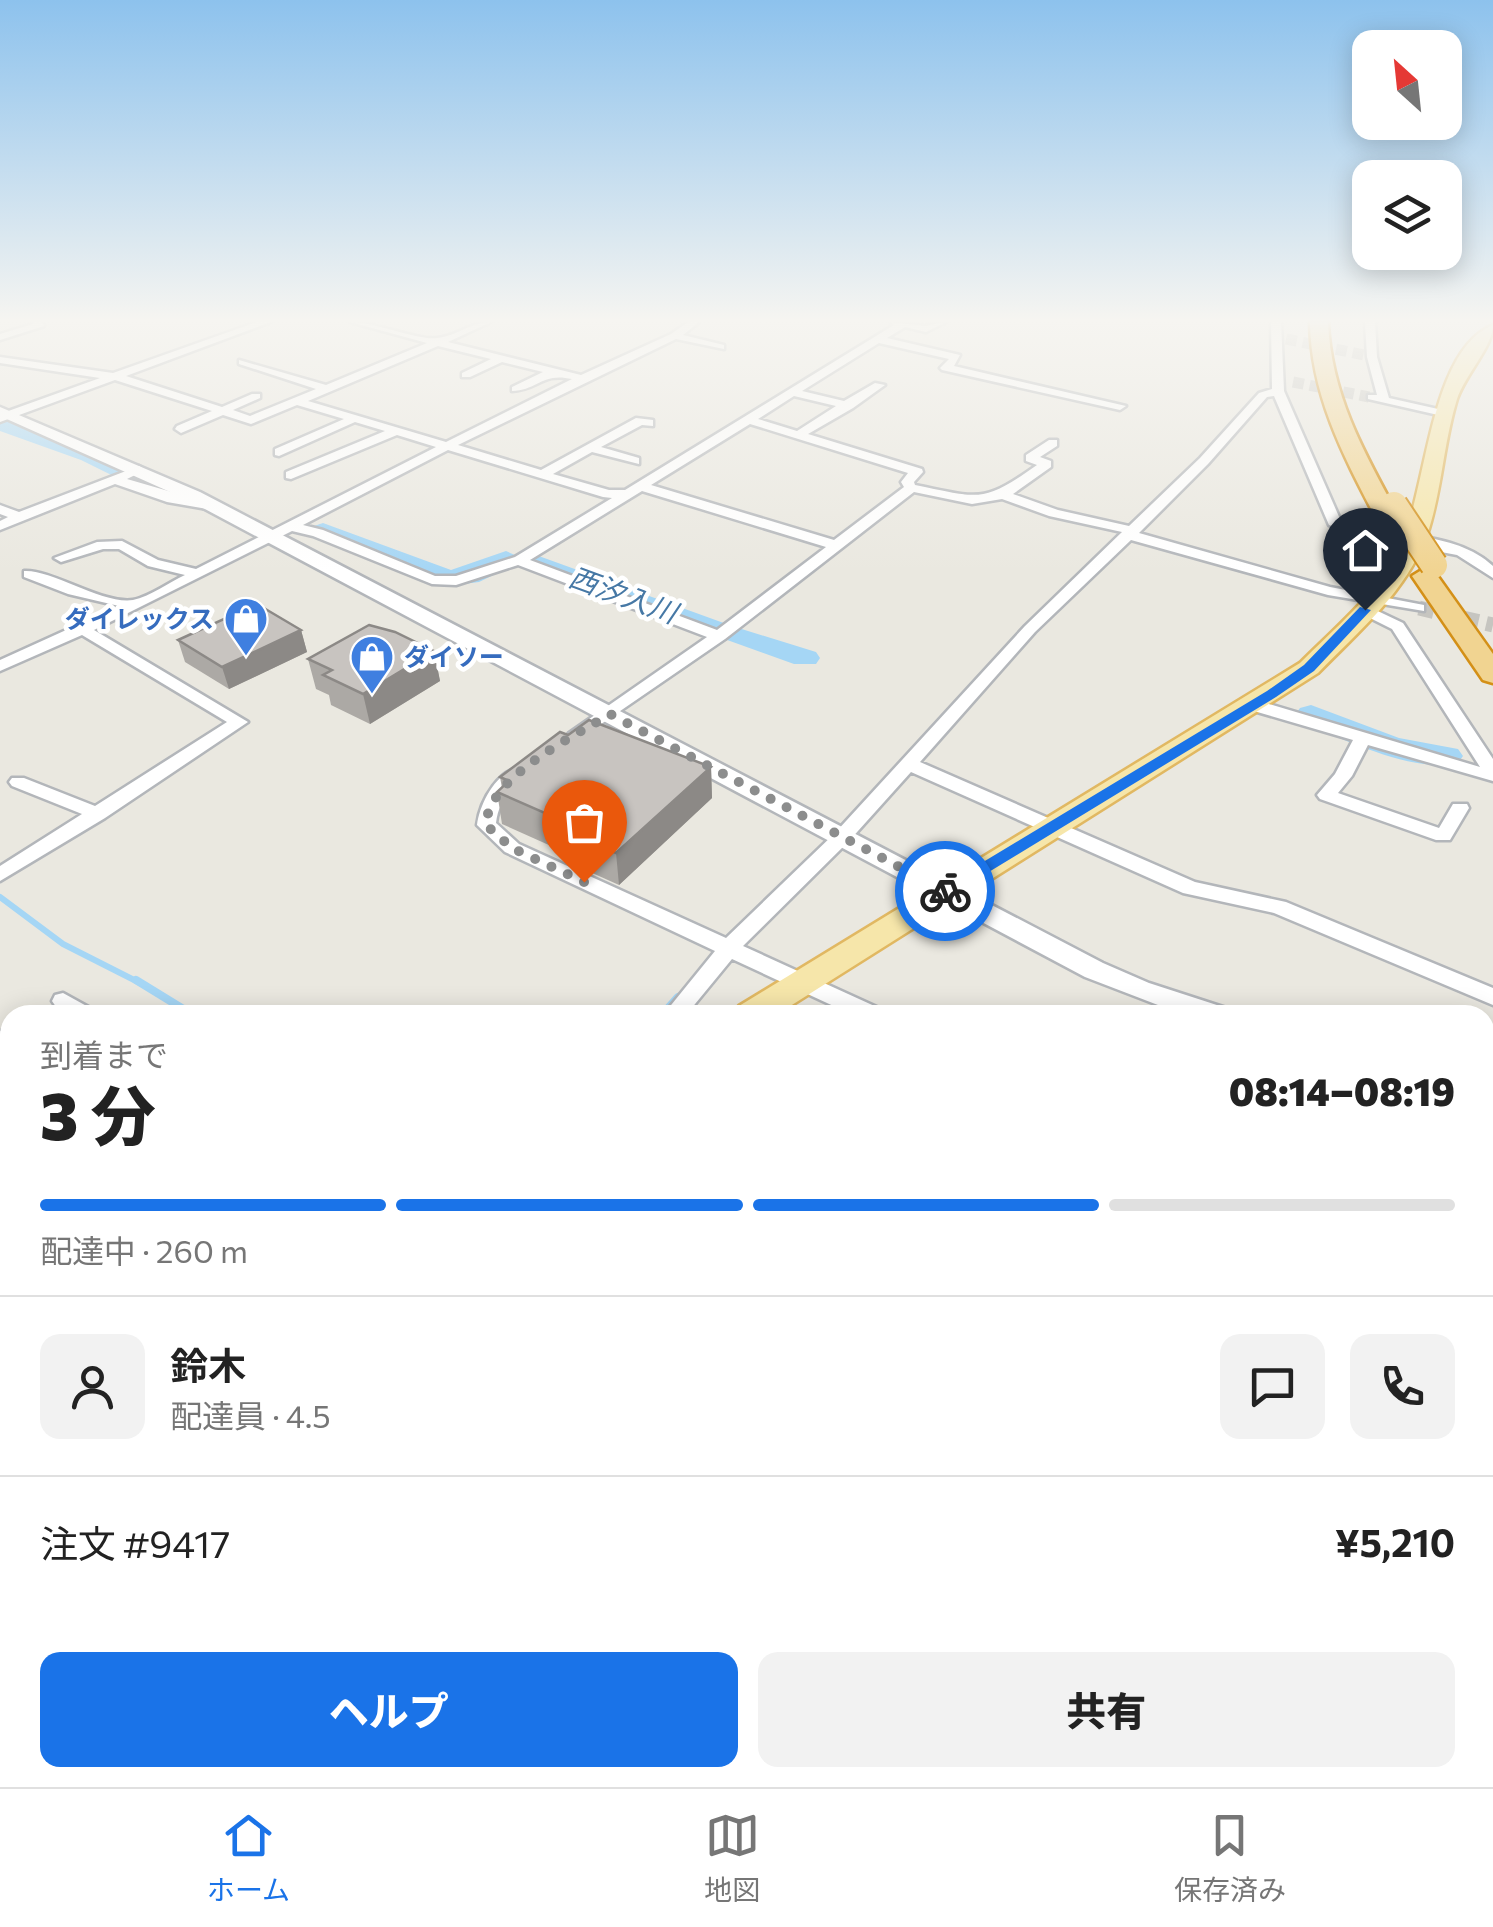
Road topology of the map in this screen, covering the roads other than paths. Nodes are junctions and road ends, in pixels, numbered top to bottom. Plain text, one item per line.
1 (46, 405) edge
2 (211, 405) edge
3 (234, 405) edge
4 (286, 405) edge
5 (312, 405) edge
6 (528, 405) edge
7 (774, 405) edge
8 (1252, 405) edge
9 (1290, 405) edge
10 (1334, 405) edge
11 (1350, 405) edge
12 (1407, 405) edge
13 (1446, 405) edge
14 (849, 406) edge
15 (223, 410) junction
16 (1443, 414) junction
17 (356, 418) junction
18 (10, 420) edge
19 (750, 420) junction
20 (649, 424) dead end
21 (181, 429) dead end
22 (396, 431) junction
23 (798, 435) junction
24 (1053, 443) dead end
25 (448, 447) junction
26 (590, 448) junction
27 (279, 452) dead end
28 (409, 461) junction
29 (636, 461) dead end
30 (430, 474) dead end
31 (543, 474) junction
32 (127, 475) junction
33 (290, 475) dead end
34 (352, 477) dead end
35 (372, 484) junction
36 (910, 488) junction
37 (635, 490) junction
38 (1003, 494) junction
39 (0, 509) edge
40 (1392, 514) junction
41 (19, 517) junction
42 (0, 526) edge
43 (288, 526) junction
44 (1132, 533) junction
45 (268, 536) junction
46 (1412, 542) junction
47 (835, 545) junction
48 (61, 558) dead end
49 (519, 561) junction
50 (1491, 567) edge
51 (1430, 570) junction
52 (196, 573) junction
53 (29, 574) dead end
54 (133, 605) junction
55 (1368, 606) junction
56 (1419, 608) tunnel mouth
57 (82, 629) junction
58 (719, 636) junction
59 (1493, 651) edge
60 (0, 666) edge
61 (1493, 674) edge
62 (1253, 705) junction
63 (610, 714) junction
64 (1362, 740) junction
65 (908, 764) junction
66 (1493, 774) edge
67 (18, 782) dead end
68 (1460, 808) dead end
69 (98, 814) junction
70 (1050, 829) junction
71 (842, 837) junction
72 (0, 874) edge
73 (947, 892) junction
74 (729, 948) junction
75 (805, 980) junction
76 (1493, 997) edge
77 (63, 1001) dead end
78 (69, 1005) edge
79 (682, 1005) edge
80 (766, 1005) edge
81 (854, 1005) edge
82 (1162, 1005) edge

1 - 18 street
2 - 15 street
3 - 15 street
4 - 15 street
5 - 17 street
6 - 25 street
7 - 19 street
8 - 44 street
9 - 46 street
10 - 40 highway
11 - 40 highway
12 - 16 street
13 - 16 main road
14 - 23 street
15 - 21 street
16 - 46 main road
17 - 22 street
17 - 27 street
18 - 32 street
19 - 23 street
19 - 37 street
20 - 26 street
22 - 25 street
22 - 33 street
23 - 36 street
24 - 38 street
25 - 28 street
25 - 31 street
26 - 29 street
26 - 31 street
28 - 30 street
28 - 35 street
31 - 37 street
32 - 41 street
32 - 45 street
34 - 35 street
35 - 43 street
36 - 38 street
36 - 47 street
37 - 47 street
37 - 49 street
38 - 44 street
39 - 41 street
40 - 51 highway
41 - 42 street
43 - 45 street
43 - 49 street
44 - 55 street
44 - 65 street
45 - 52 street
45 - 63 street
46 - 50 street
46 - 55 main road
47 - 58 street
48 - 52 street
49 - 58 street
51 - 59 highway
51 - 61 highway
52 - 54 street
53 - 54 street
54 - 57 street
55 - 56 street
55 - 62 main road
55 - 66 street
57 - 60 street
57 - 69 street
58 - 63 street
62 - 64 street
62 - 70 main road
63 - 71 street
63 - 74 street
64 - 66 street
64 - 68 street
65 - 70 street
65 - 71 street
67 - 69 street
69 - 72 street
70 - 73 main road
70 - 76 street
71 - 73 street
71 - 74 street
73 - 75 main road
73 - 82 street
74 - 75 street
74 - 79 street
75 - 80 main road
75 - 81 street
77 - 78 street

